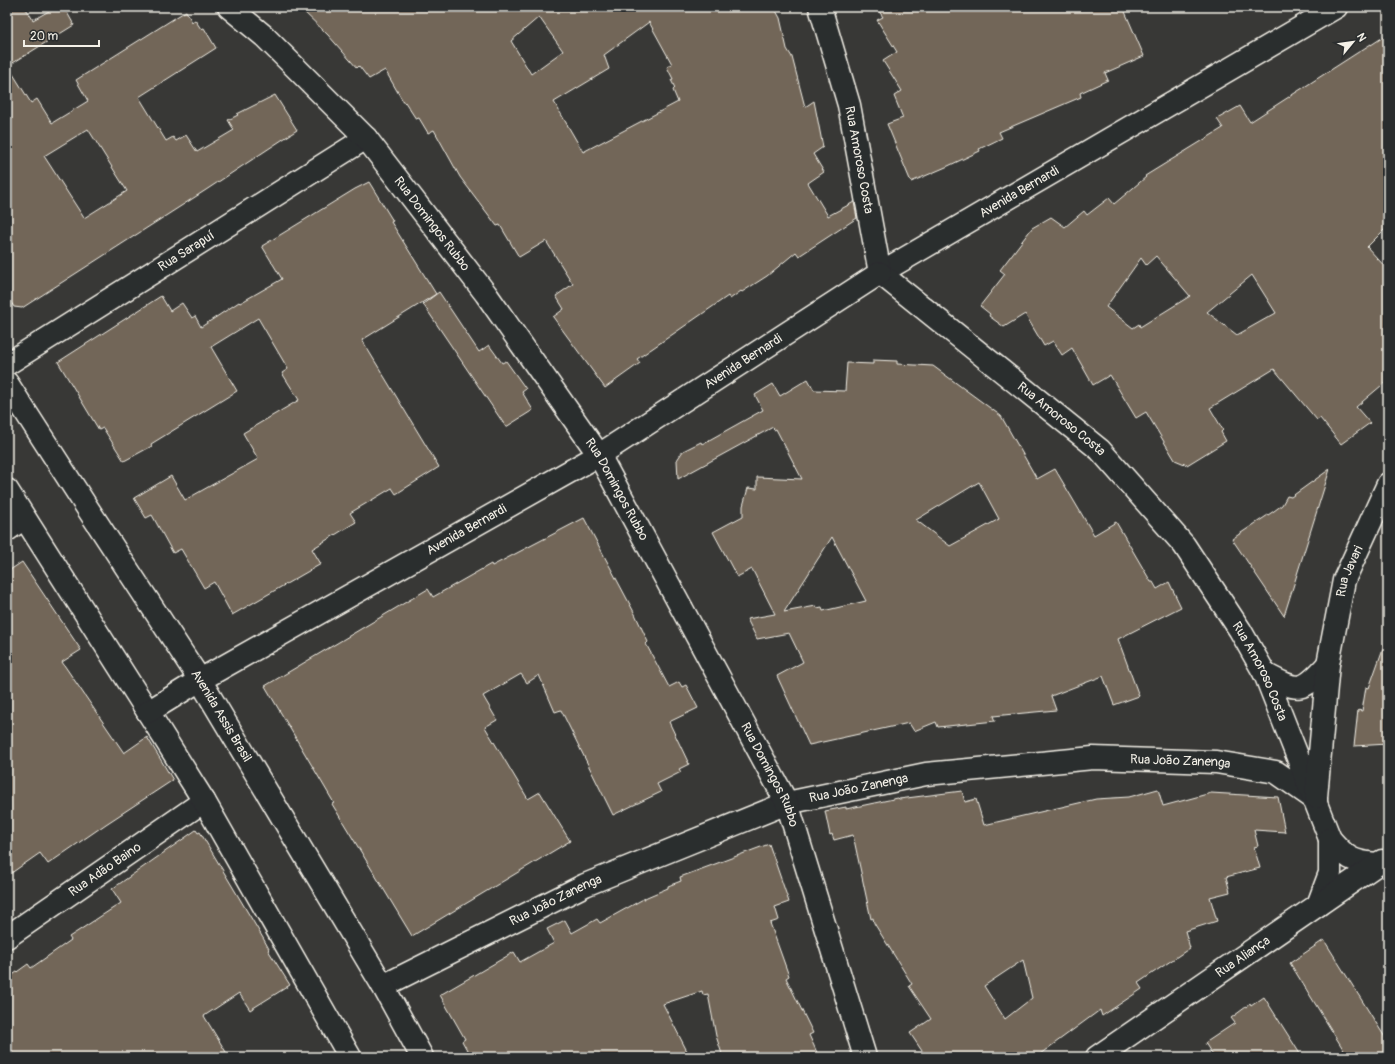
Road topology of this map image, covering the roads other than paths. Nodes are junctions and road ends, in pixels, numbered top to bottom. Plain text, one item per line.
1 (229, 7) edge
2 (820, 7) edge
3 (1336, 7) edge
4 (366, 138) junction
5 (880, 273) junction
6 (7, 364) edge
7 (7, 383) edge
8 (600, 455) junction
9 (1388, 484) edge
10 (7, 490) edge
11 (16, 524) edge
12 (1328, 664) junction
13 (1264, 674) junction
14 (200, 680) junction
15 (148, 712) junction
16 (1316, 800) junction
17 (204, 801) junction
18 (787, 803) junction
19 (1330, 839) junction
20 (1383, 860) edge
21 (1318, 905) junction
22 (7, 937) edge
23 (383, 986) junction
24 (350, 1057) edge
25 (422, 1057) edge
26 (866, 1057) edge
27 (1097, 1057) edge

1 - 4 street, Rua Domingos Rubbo
2 - 5 street, Rua Amoroso Costa
3 - 5 street, Avenida Bernardi
4 - 6 street, Rua Sarapuí
4 - 8 street, Rua Domingos Rubbo
5 - 8 street, Avenida Bernardi
5 - 13 street, Rua Amoroso Costa
7 - 14 street, Avenida Assis Brasil
8 - 14 street, Avenida Bernardi
8 - 18 street, Rua Domingos Rubbo
9 - 12 street, Rua Javari
10 - 11 street
11 - 15 street
12 - 13 street
12 - 16 street, Rua Javari
13 - 16 street, Rua Amoroso Costa
14 - 15 street, Avenida Bernardi
14 - 23 street, Avenida Assis Brasil
15 - 17 street
16 - 18 street, Rua João Zanenga
16 - 19 street, Rua Amoroso Costa
17 - 22 street, Rua Adão Baino
17 - 24 street
18 - 23 street, Rua João Zanenga
18 - 26 street, Rua Domingos Rubbo
19 - 20 street, Rua Amoroso Costa
19 - 21 street, Rua Amoroso Costa
20 - 21 street, Rua Aliança
21 - 27 street, Rua Aliança
23 - 25 street, Avenida Assis Brasil

